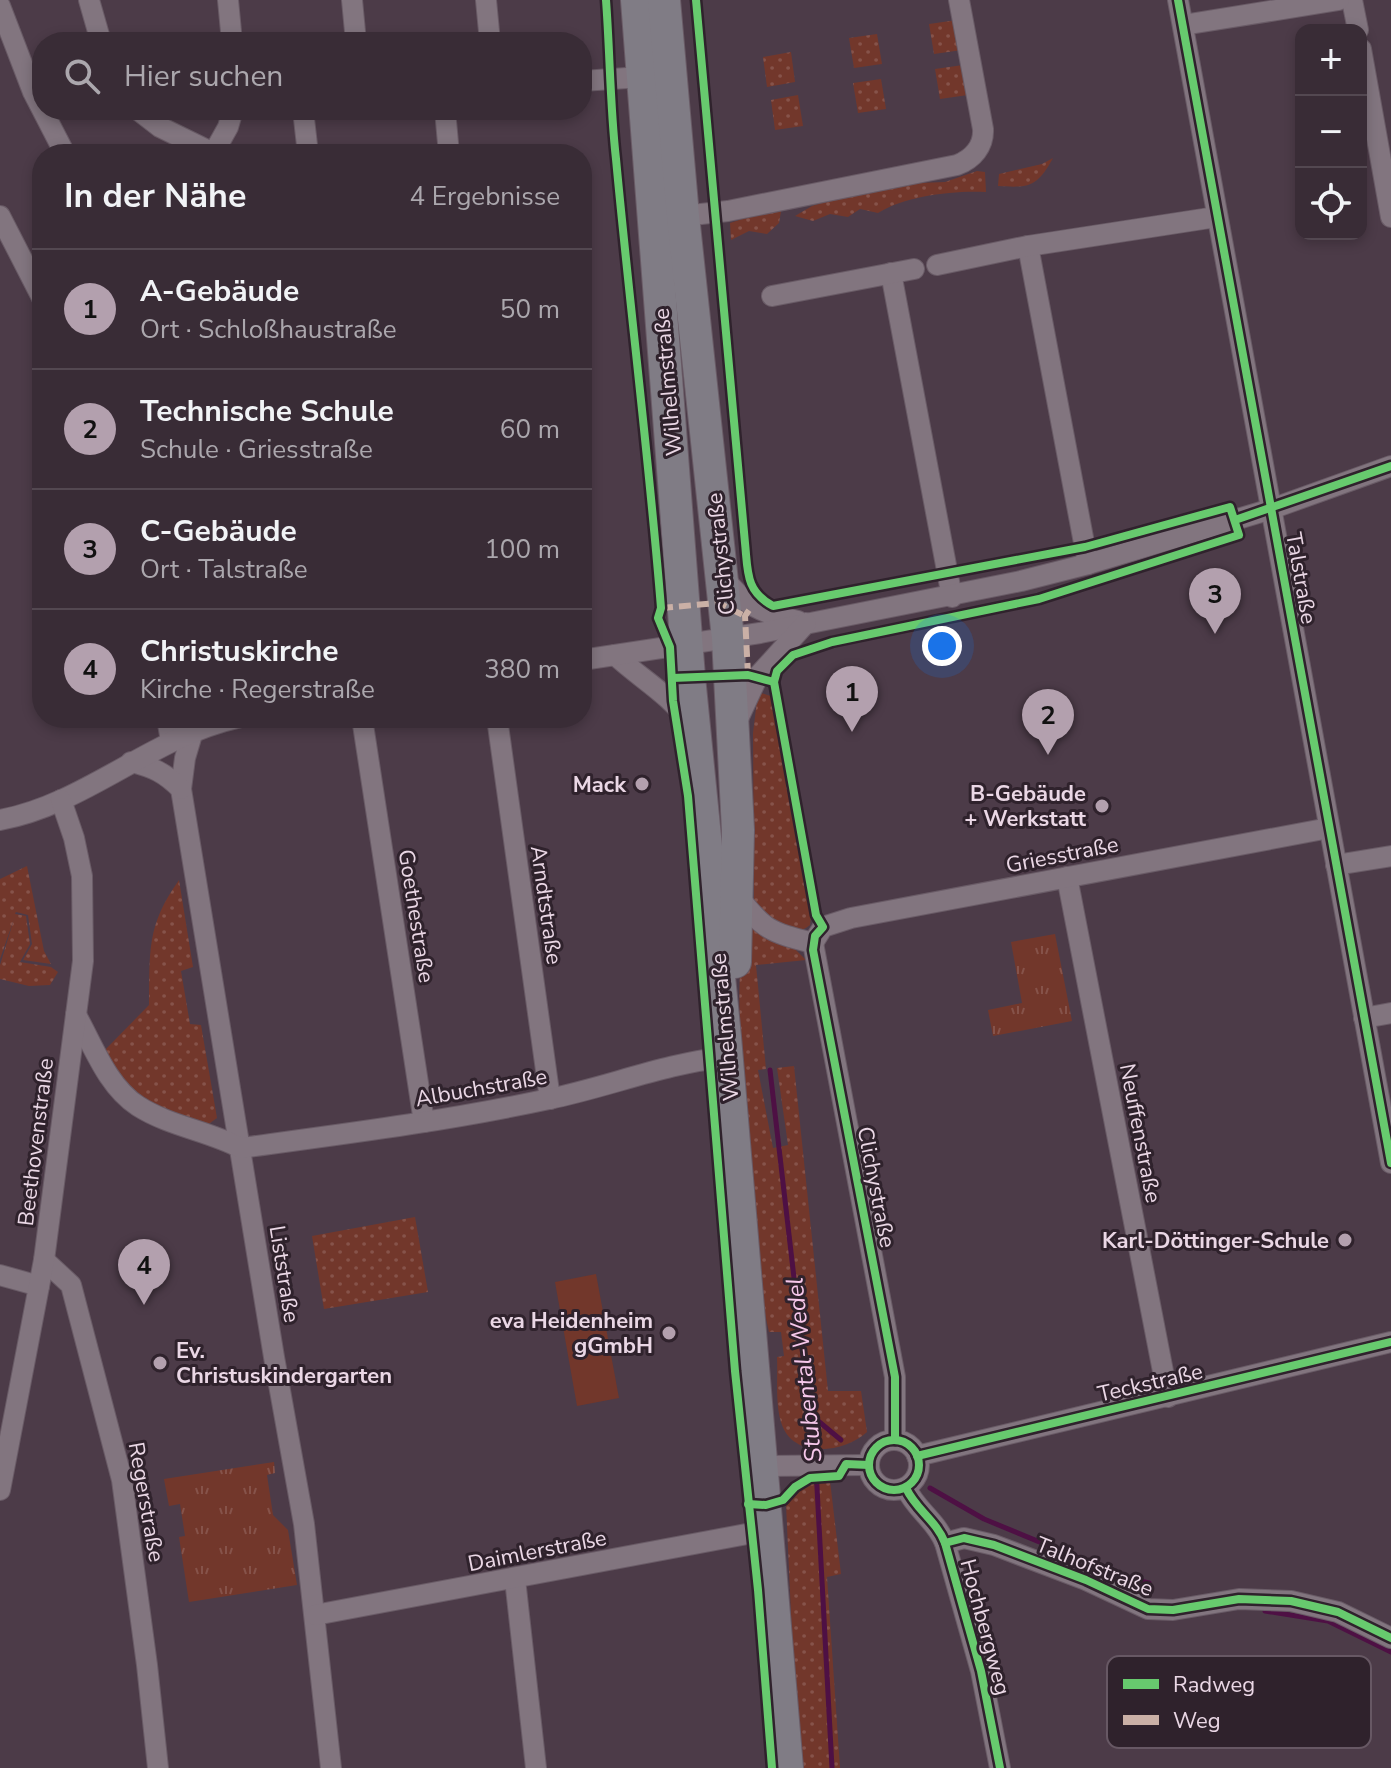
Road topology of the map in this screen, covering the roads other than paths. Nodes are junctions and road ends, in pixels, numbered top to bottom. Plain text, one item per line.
1 (89, 0) edge
2 (228, 0) edge
3 (352, 0) edge
4 (486, 0) edge
5 (637, 0) edge
6 (664, 0) edge
7 (677, 0) edge
8 (959, 0) edge
9 (1178, 0) edge
10 (1339, 0) edge
11 (1352, 0) edge
12 (0, 6) edge
13 (1357, 24) edge
14 (1183, 25) junction
15 (98, 32) edge
16 (231, 32) edge
17 (355, 32) edge
18 (489, 32) edge
19 (642, 77) junction
20 (592, 80) edge
21 (1367, 83) edge
22 (32, 89) edge
23 (47, 120) edge
24 (151, 120) edge
25 (230, 120) edge
26 (304, 120) edge
27 (446, 120) edge
28 (60, 144) edge
29 (193, 144) edge
30 (219, 144) edge
31 (307, 144) edge
32 (448, 144) edge
33 (0, 216) edge
34 (683, 216) junction
35 (1216, 217) junction
36 (1391, 217) edge
37 (1028, 246) junction
38 (937, 265) dead end
39 (914, 269) dead end
40 (891, 273) junction
41 (32, 278) edge
42 (772, 296) dead end
43 (1391, 466) edge
44 (1271, 509) junction
45 (1088, 564) junction
46 (723, 576) junction
47 (952, 597) junction
48 (806, 623) junction
49 (728, 638) junction
50 (687, 644) junction
51 (615, 655) junction
52 (592, 658) edge
53 (169, 728) edge
54 (203, 728) edge
55 (364, 728) edge
56 (498, 728) edge
57 (694, 730) junction
58 (193, 731) junction
59 (733, 732) junction
60 (171, 741) junction
61 (131, 762) junction
62 (181, 789) junction
63 (61, 800) junction
64 (0, 820) edge
65 (1329, 828) junction
66 (1391, 856) edge
67 (1336, 865) junction
68 (1067, 877) junction
69 (736, 894) junction
70 (813, 943) junction
71 (1391, 1013) edge
72 (76, 1015) junction
73 (1364, 1018) junction
74 (726, 1047) junction
75 (550, 1099) junction
76 (424, 1122) junction
77 (241, 1148) junction
78 (1391, 1163) edge
79 (44, 1260) junction
80 (0, 1275) edge
81 (39, 1286) junction
82 (1391, 1342) edge
83 (1168, 1397) junction
84 (895, 1440) junction
85 (917, 1456) junction
86 (869, 1465) junction
87 (763, 1466) junction
88 (906, 1488) junction
89 (0, 1490) edge
90 (768, 1530) junction
91 (945, 1543) junction
92 (515, 1579) junction
93 (315, 1615) junction
94 (1391, 1638) edge
95 (158, 1768) edge
96 (331, 1768) edge
97 (536, 1768) edge
98 (787, 1768) edge
99 (1000, 1768) edge

1 - 15 street
2 - 16 street
3 - 17 street
4 - 18 street
5 - 19 main road, Wilhelmstraße
6 - 7 street, Clichystraße
6 - 34 main road, Clichystraße
8 - 34 street
9 - 14 street, Talstraße
10 - 14 street
11 - 13 street
12 - 22 street
14 - 35 street, Talstraße
19 - 20 street
19 - 50 main road, Wilhelmstraße
21 - 36 street
23 - 28 street
24 - 29 street
25 - 30 street
26 - 31 street
27 - 32 street
33 - 41 street
34 - 46 main road, Clichystraße
35 - 37 street
35 - 44 street, Talstraße
37 - 38 street
37 - 45 street
39 - 40 street
40 - 42 street
40 - 47 street
43 - 44 street
44 - 45 street
44 - 65 street, Talstraße
45 - 47 street
46 - 48 street
46 - 49 main road, Clichystraße
47 - 48 street
48 - 49 street
48 - 59 street
49 - 50 street
49 - 59 main road, Clichystraße
50 - 51 street
50 - 57 main road, Wilhelmstraße
51 - 52 street
51 - 57 street
53 - 60 street
54 - 58 street
55 - 76 street, Goethestraße
56 - 75 street, Arndtstraße
57 - 74 main road, Wilhelmstraße
58 - 60 street
58 - 62 street, Liststraße
59 - 69 main road, Clichystraße
60 - 61 street
61 - 62 street
61 - 63 street
62 - 77 street, Liststraße
63 - 64 street
63 - 72 street, Beethovenstraße
65 - 67 street, Talstraße
65 - 68 street, Griesstraße
66 - 67 street
67 - 73 street, Talstraße
68 - 70 street, Griesstraße
68 - 83 street, Neuffenstraße
69 - 70 street
69 - 74 main road, Clichystraße
70 - 84 street, Clichystraße
71 - 73 street
72 - 77 street
72 - 79 street, Beethovenstraße
73 - 78 street, Talstraße
74 - 75 street, Albuchstraße
74 - 87 main road, Wilhelmstraße
75 - 76 street, Albuchstraße
76 - 77 street, Albuchstraße
77 - 93 street, Liststraße
79 - 81 street, Beethovenstraße
79 - 95 street, Regerstraße
80 - 81 street
81 - 89 street, Beethovenstraße
82 - 83 street, Teckstraße
83 - 85 street, Teckstraße
84 - 85 street
84 - 86 street
85 - 88 street
86 - 87 street
86 - 88 street
87 - 90 main road, Wilhelmstraße
88 - 91 street
90 - 92 street, Daimlerstraße
90 - 98 main road, Wilhelmstraße
91 - 94 street, Talhofstraße
91 - 99 street, Hochbergweg
92 - 93 street, Daimlerstraße
92 - 97 street
93 - 96 street, Liststraße

